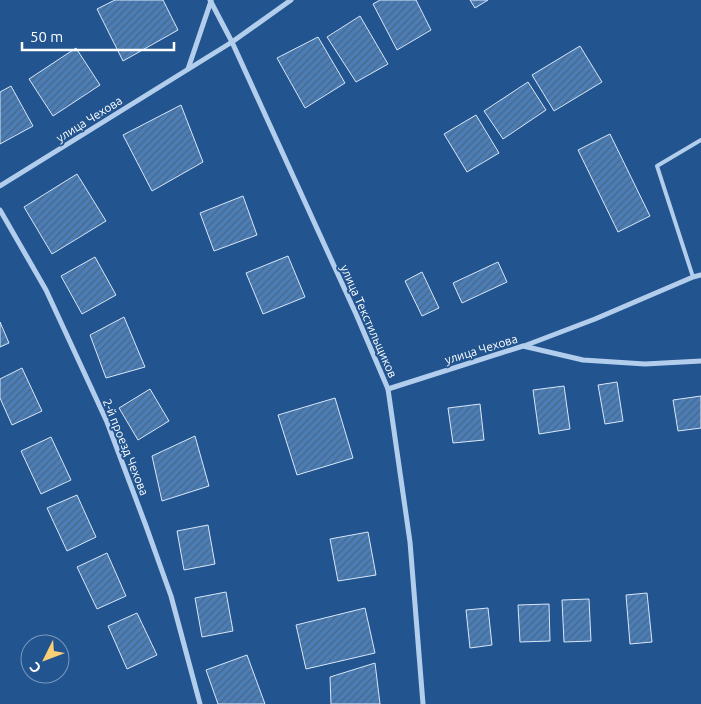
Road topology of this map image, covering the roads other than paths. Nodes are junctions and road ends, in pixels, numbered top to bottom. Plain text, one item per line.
1 (211, 0) edge
2 (291, 0) edge
3 (232, 42) junction
4 (188, 69) junction
5 (701, 140) edge
6 (0, 186) edge
7 (0, 210) edge
8 (701, 275) edge
9 (693, 277) junction
10 (523, 346) junction
11 (701, 361) edge
12 (388, 389) junction
13 (200, 704) edge
14 (423, 704) edge

1 - 3 street, улица Текстильщиков
1 - 4 street
2 - 3 street, улица Чехова
3 - 4 street, улица Чехова
3 - 12 street, улица Текстильщиков
4 - 6 street, улица Чехова
5 - 9 lane
7 - 13 street, 2-й проезд Чехова
8 - 9 street
9 - 10 street
10 - 11 street, улица Чехова
10 - 12 street, улица Чехова
12 - 14 street, улица Текстильщиков

